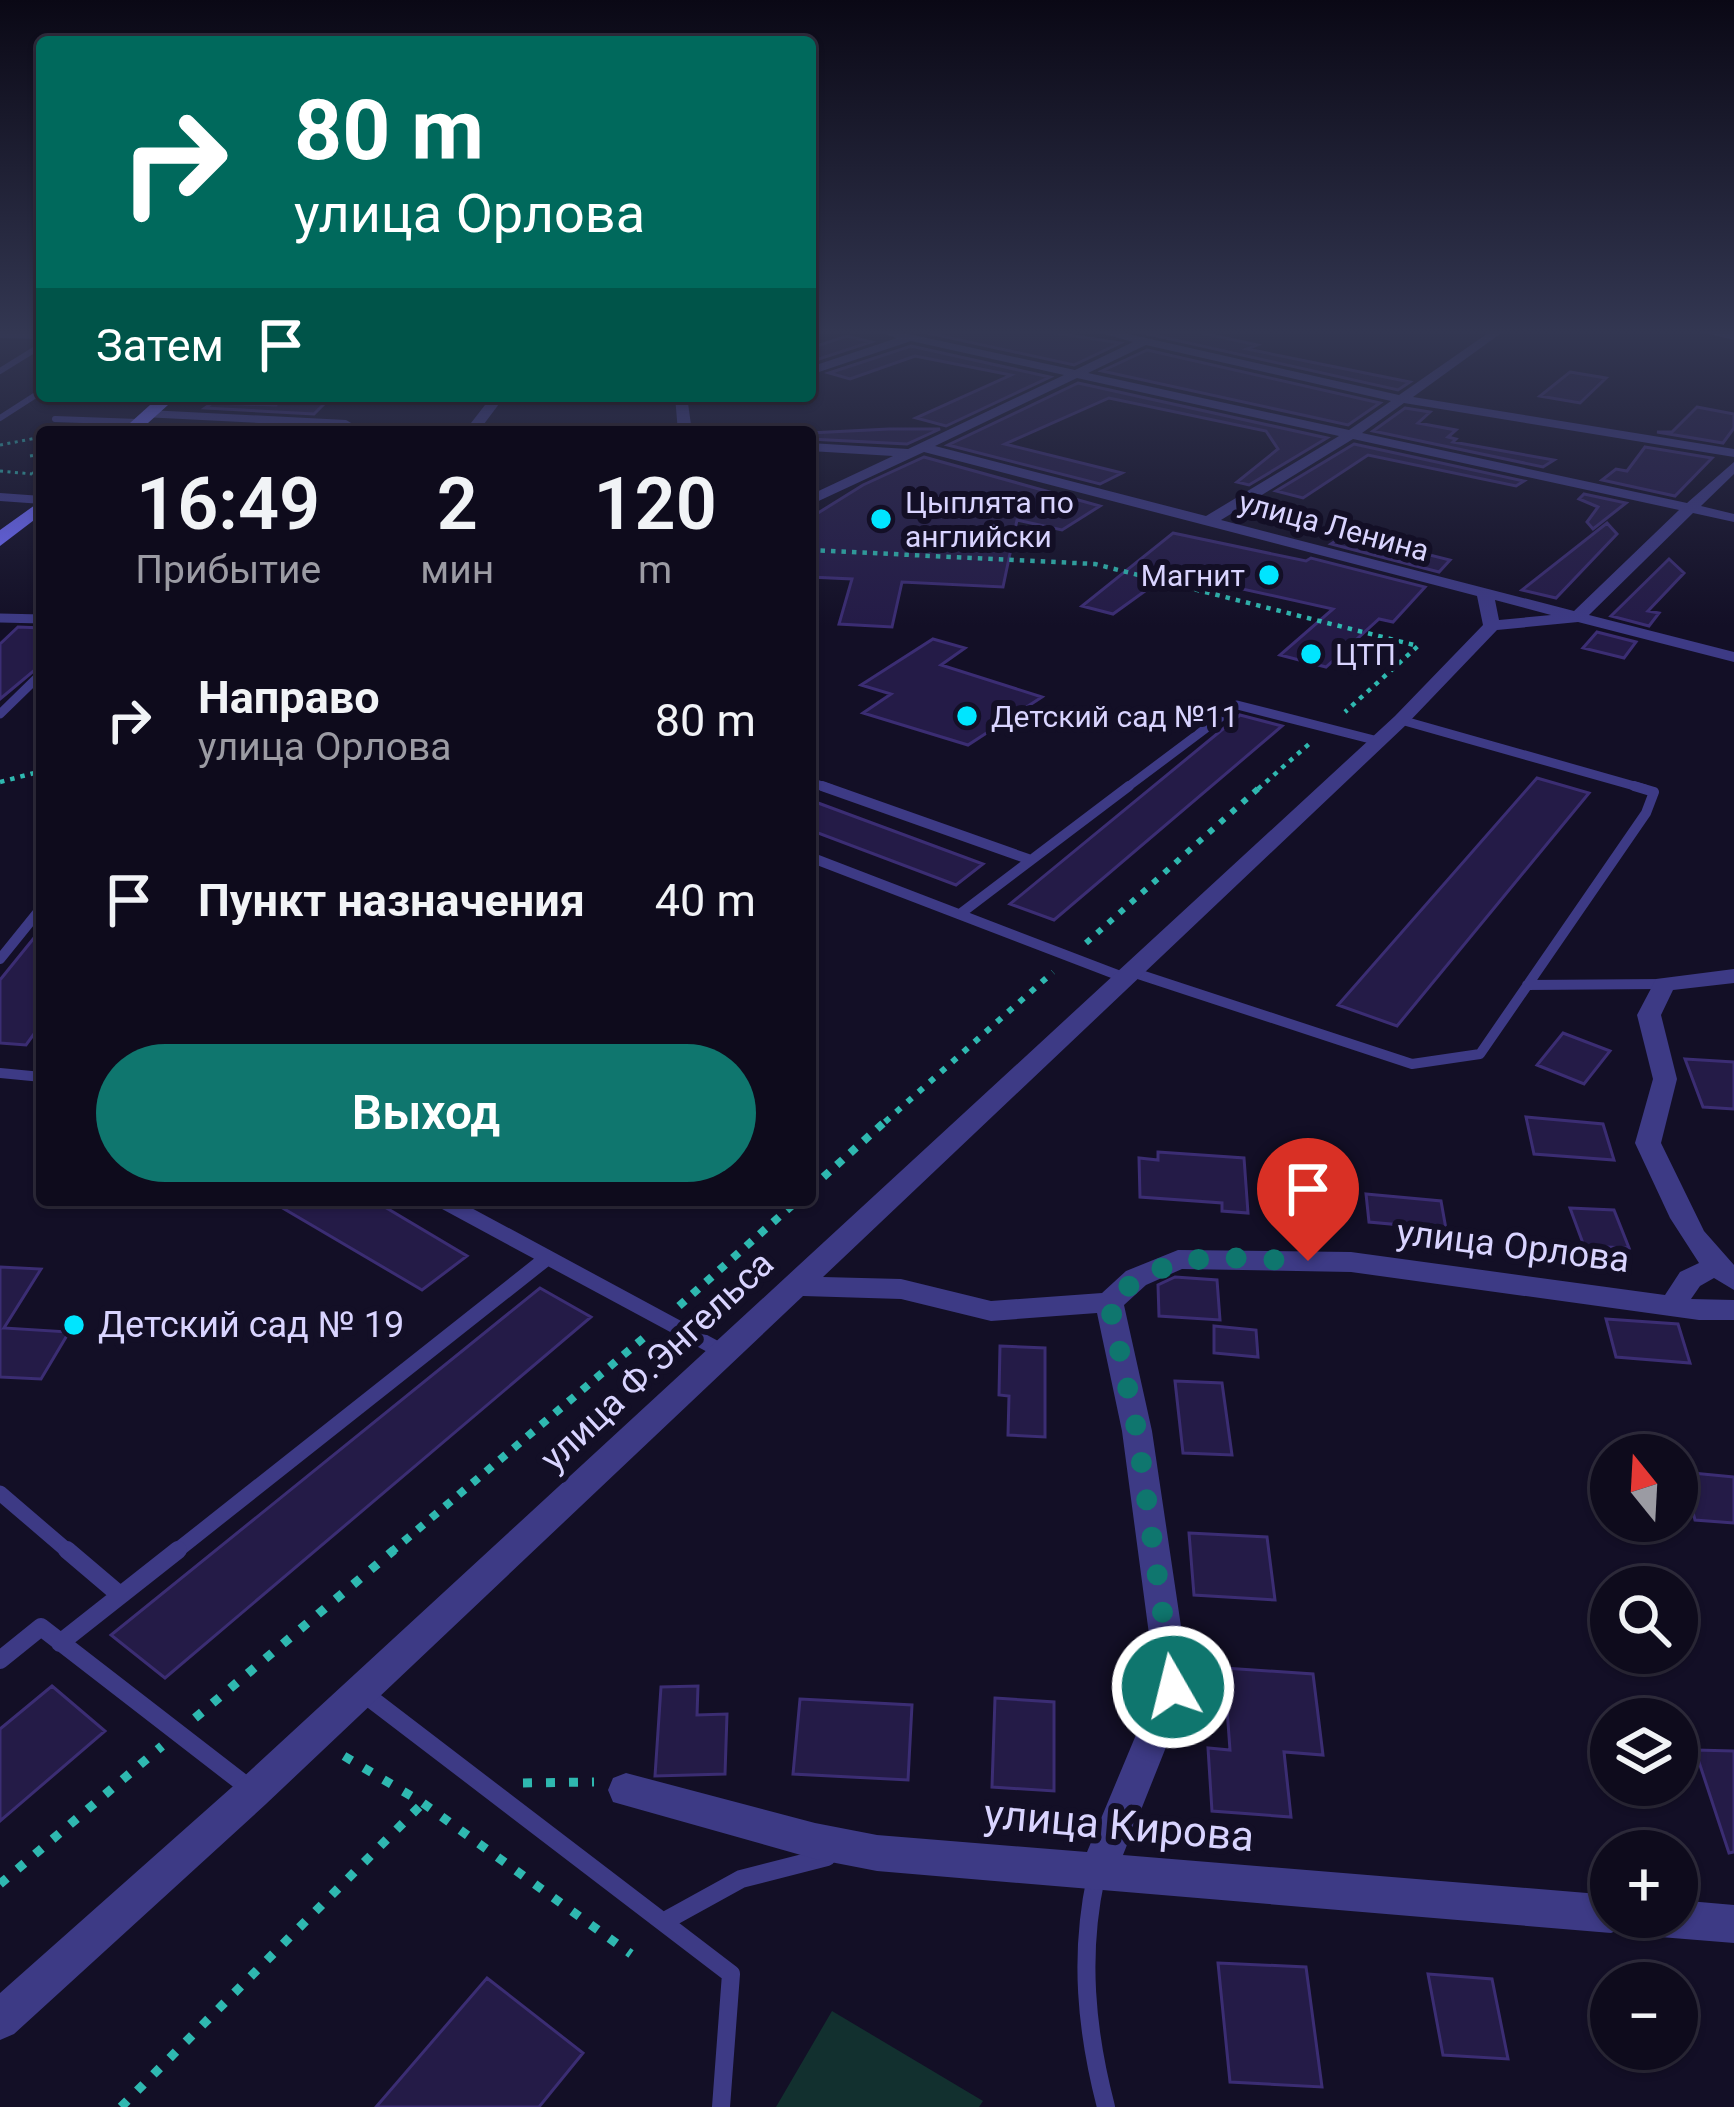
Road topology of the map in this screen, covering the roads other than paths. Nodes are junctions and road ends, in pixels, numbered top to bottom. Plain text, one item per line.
1 (961, 429) edge
2 (1325, 429) edge
3 (1357, 429) edge
4 (1585, 429) edge
5 (1350, 435) junction
6 (816, 448) edge
7 (915, 450) junction
8 (1734, 454) edge
9 (1734, 466) edge
10 (0, 497) edge
11 (816, 498) edge
12 (36, 501) edge
13 (36, 507) edge
14 (1688, 508) junction
15 (1734, 518) edge
16 (1209, 521) junction
17 (0, 539) edge
18 (1485, 593) junction
19 (1577, 617) junction
20 (0, 618) edge
21 (36, 619) edge
22 (1492, 626) junction
23 (1734, 657) edge
24 (36, 679) edge
25 (0, 714) edge
26 (1401, 719) junction
27 (1378, 741) junction
28 (816, 784) edge
29 (816, 858) edge
30 (1031, 860) junction
31 (36, 914) edge
32 (960, 914) junction
33 (0, 959) edge
34 (1131, 976) junction
35 (1734, 976) edge
36 (1664, 984) junction
37 (1527, 985) junction
38 (0, 1073) edge
39 (36, 1076) edge
40 (452, 1206) edge
41 (547, 1258) junction
42 (1725, 1273) edge
43 (794, 1286) junction
44 (1109, 1302) junction
45 (1673, 1305) junction
46 (1734, 1310) edge
47 (723, 1352) junction
48 (0, 1493) edge
49 (120, 1595) junction
50 (60, 1643) junction
51 (0, 1660) edge
52 (361, 1691) junction
53 (626, 1790) road end
54 (254, 1792) junction
55 (877, 1853) junction
56 (1098, 1871) junction
57 (1590, 1912) edge
58 (1698, 1921) edge
59 (663, 1922) junction
60 (1734, 1924) edge
61 (0, 2020) edge
62 (721, 2107) edge
63 (1106, 2107) edge

1 - 7 street
2 - 5 street
3 - 5 street
4 - 8 street
5 - 14 street
5 - 16 street
6 - 7 street, улица Ленина
7 - 11 street
7 - 16 street, улица Ленина
9 - 14 street
10 - 12 street
13 - 17 street
14 - 15 street
14 - 19 street
16 - 18 street, улица Ленина
18 - 19 street, улица Ленина
18 - 22 street
19 - 22 street
19 - 23 street, улица Ленина
20 - 21 lane
22 - 26 street, улица Ф.Энгельса
24 - 25 lane
26 - 27 street, улица Ф.Энгельса
26 - 37 lane
27 - 30 lane
27 - 34 street, улица Ф.Энгельса
28 - 30 lane
29 - 32 lane
30 - 32 lane
31 - 33 lane
32 - 34 lane
34 - 37 lane
34 - 43 street, улица Ф.Энгельса
35 - 36 street
36 - 37 lane
36 - 42 street
38 - 39 lane
40 - 41 lane
41 - 47 lane
41 - 49 lane
42 - 45 street
43 - 44 street
43 - 47 street, улица Ф.Энгельса
44 - 45 street, улица Орлова
44 - 56 street
45 - 46 street, улица Орлова
47 - 52 street, улица Ф.Энгельса
48 - 49 lane
49 - 50 lane
50 - 51 lane
50 - 54 lane
52 - 54 street, улица Ф.Энгельса
52 - 59 lane
53 - 55 street, улица Кирова
54 - 61 street, улица Ф.Энгельса
55 - 56 street, улица Кирова
55 - 59 lane
56 - 57 street, улица Кирова
56 - 63 lane
58 - 60 street
59 - 62 lane

